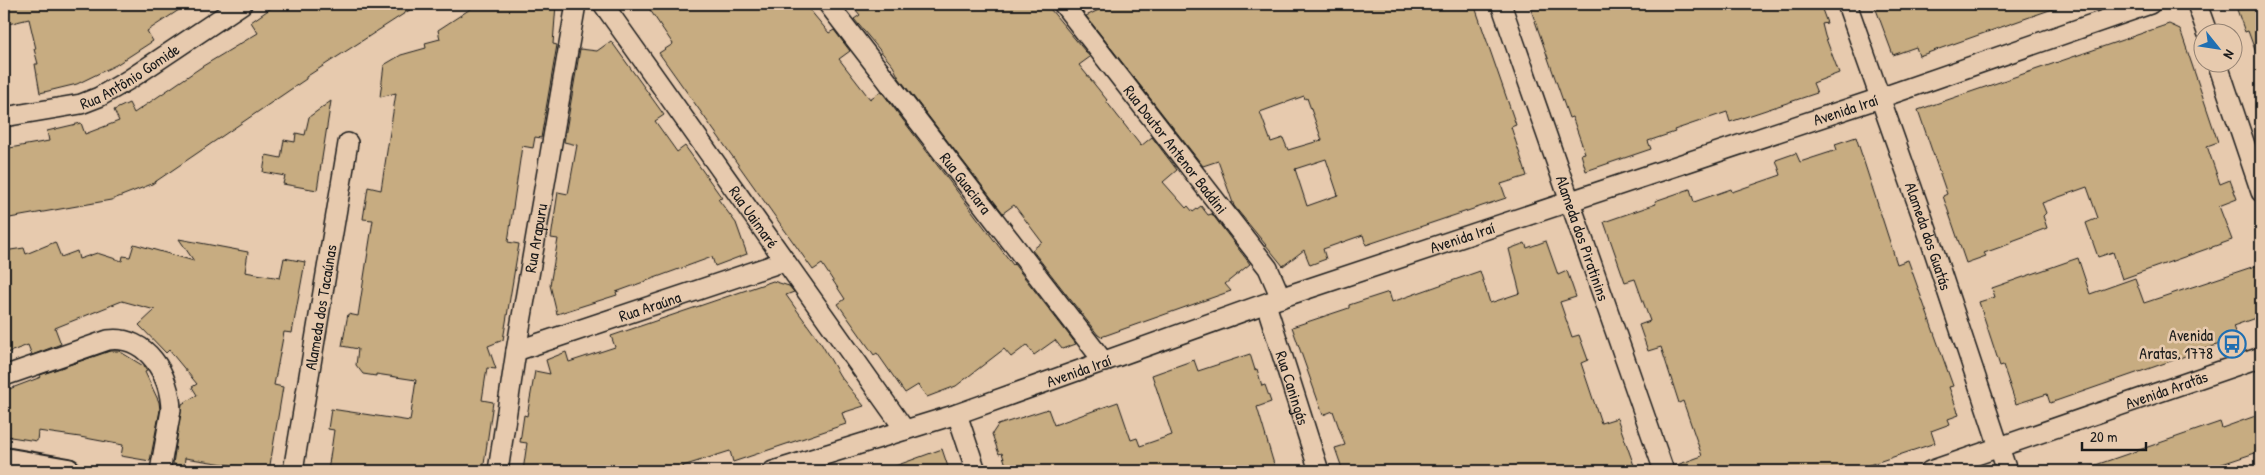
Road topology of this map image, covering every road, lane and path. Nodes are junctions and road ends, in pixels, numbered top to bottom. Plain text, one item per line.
1 (242, 4) edge
2 (576, 4) edge
3 (603, 4) edge
4 (828, 4) edge
5 (1063, 4) edge
6 (1501, 4) edge
7 (1847, 4) edge
8 (2150, 4) edge
9 (2197, 4) edge
10 (2203, 22) edge
11 (2220, 72) edge
12 (1880, 98) junction
13 (4, 117) edge
14 (348, 143) dead end
15 (2261, 192) edge
16 (1568, 201) junction
17 (785, 261) junction
18 (1273, 301) junction
19 (516, 351) junction
20 (2261, 357) edge
21 (1104, 362) junction
22 (4, 376) edge
23 (957, 414) junction
24 (905, 430) junction
25 (1999, 448) junction
26 (4, 460) edge
27 (68, 471) edge
28 (160, 471) edge
29 (293, 471) edge
30 (498, 471) edge
31 (773, 471) edge
32 (976, 471) edge
33 (1319, 471) edge
34 (1664, 471) edge
35 (1930, 471) edge
36 (2007, 471) edge

1 - 13 street, Rua Antônio Gomide
2 - 19 street, Rua Arapuru
3 - 17 street, Rua Uaimaré
4 - 21 street, Rua Guaciara
5 - 18 street, Rua Doutor Antenor Baddini
6 - 16 street, Alameda dos Piratinins
7 - 12 street, Alameda dos Guatás
8 - 12 street, Avenida Iraí
9 - 10 street
11 - 15 street
12 - 16 street, Avenida Iraí
12 - 25 street, Alameda dos Guatás
14 - 29 street, Alameda dos Tacaúnas
16 - 18 street, Avenida Iraí
16 - 34 street, Alameda dos Piratinins
17 - 19 street, Rua Araúna
17 - 24 street, Rua Uaimaré
18 - 21 street, Avenida Iraí
18 - 33 street, Rua Caningás
19 - 30 street, Rua Arapuru
20 - 25 street, Avenida Aratãs
21 - 23 street, Avenida Iraí
22 - 28 street
23 - 24 street, Avenida Iraí
23 - 32 street
24 - 31 street, Avenida Iraí
25 - 35 street, Avenida Aratãs
25 - 36 street, Alameda dos Guatás
26 - 27 street

